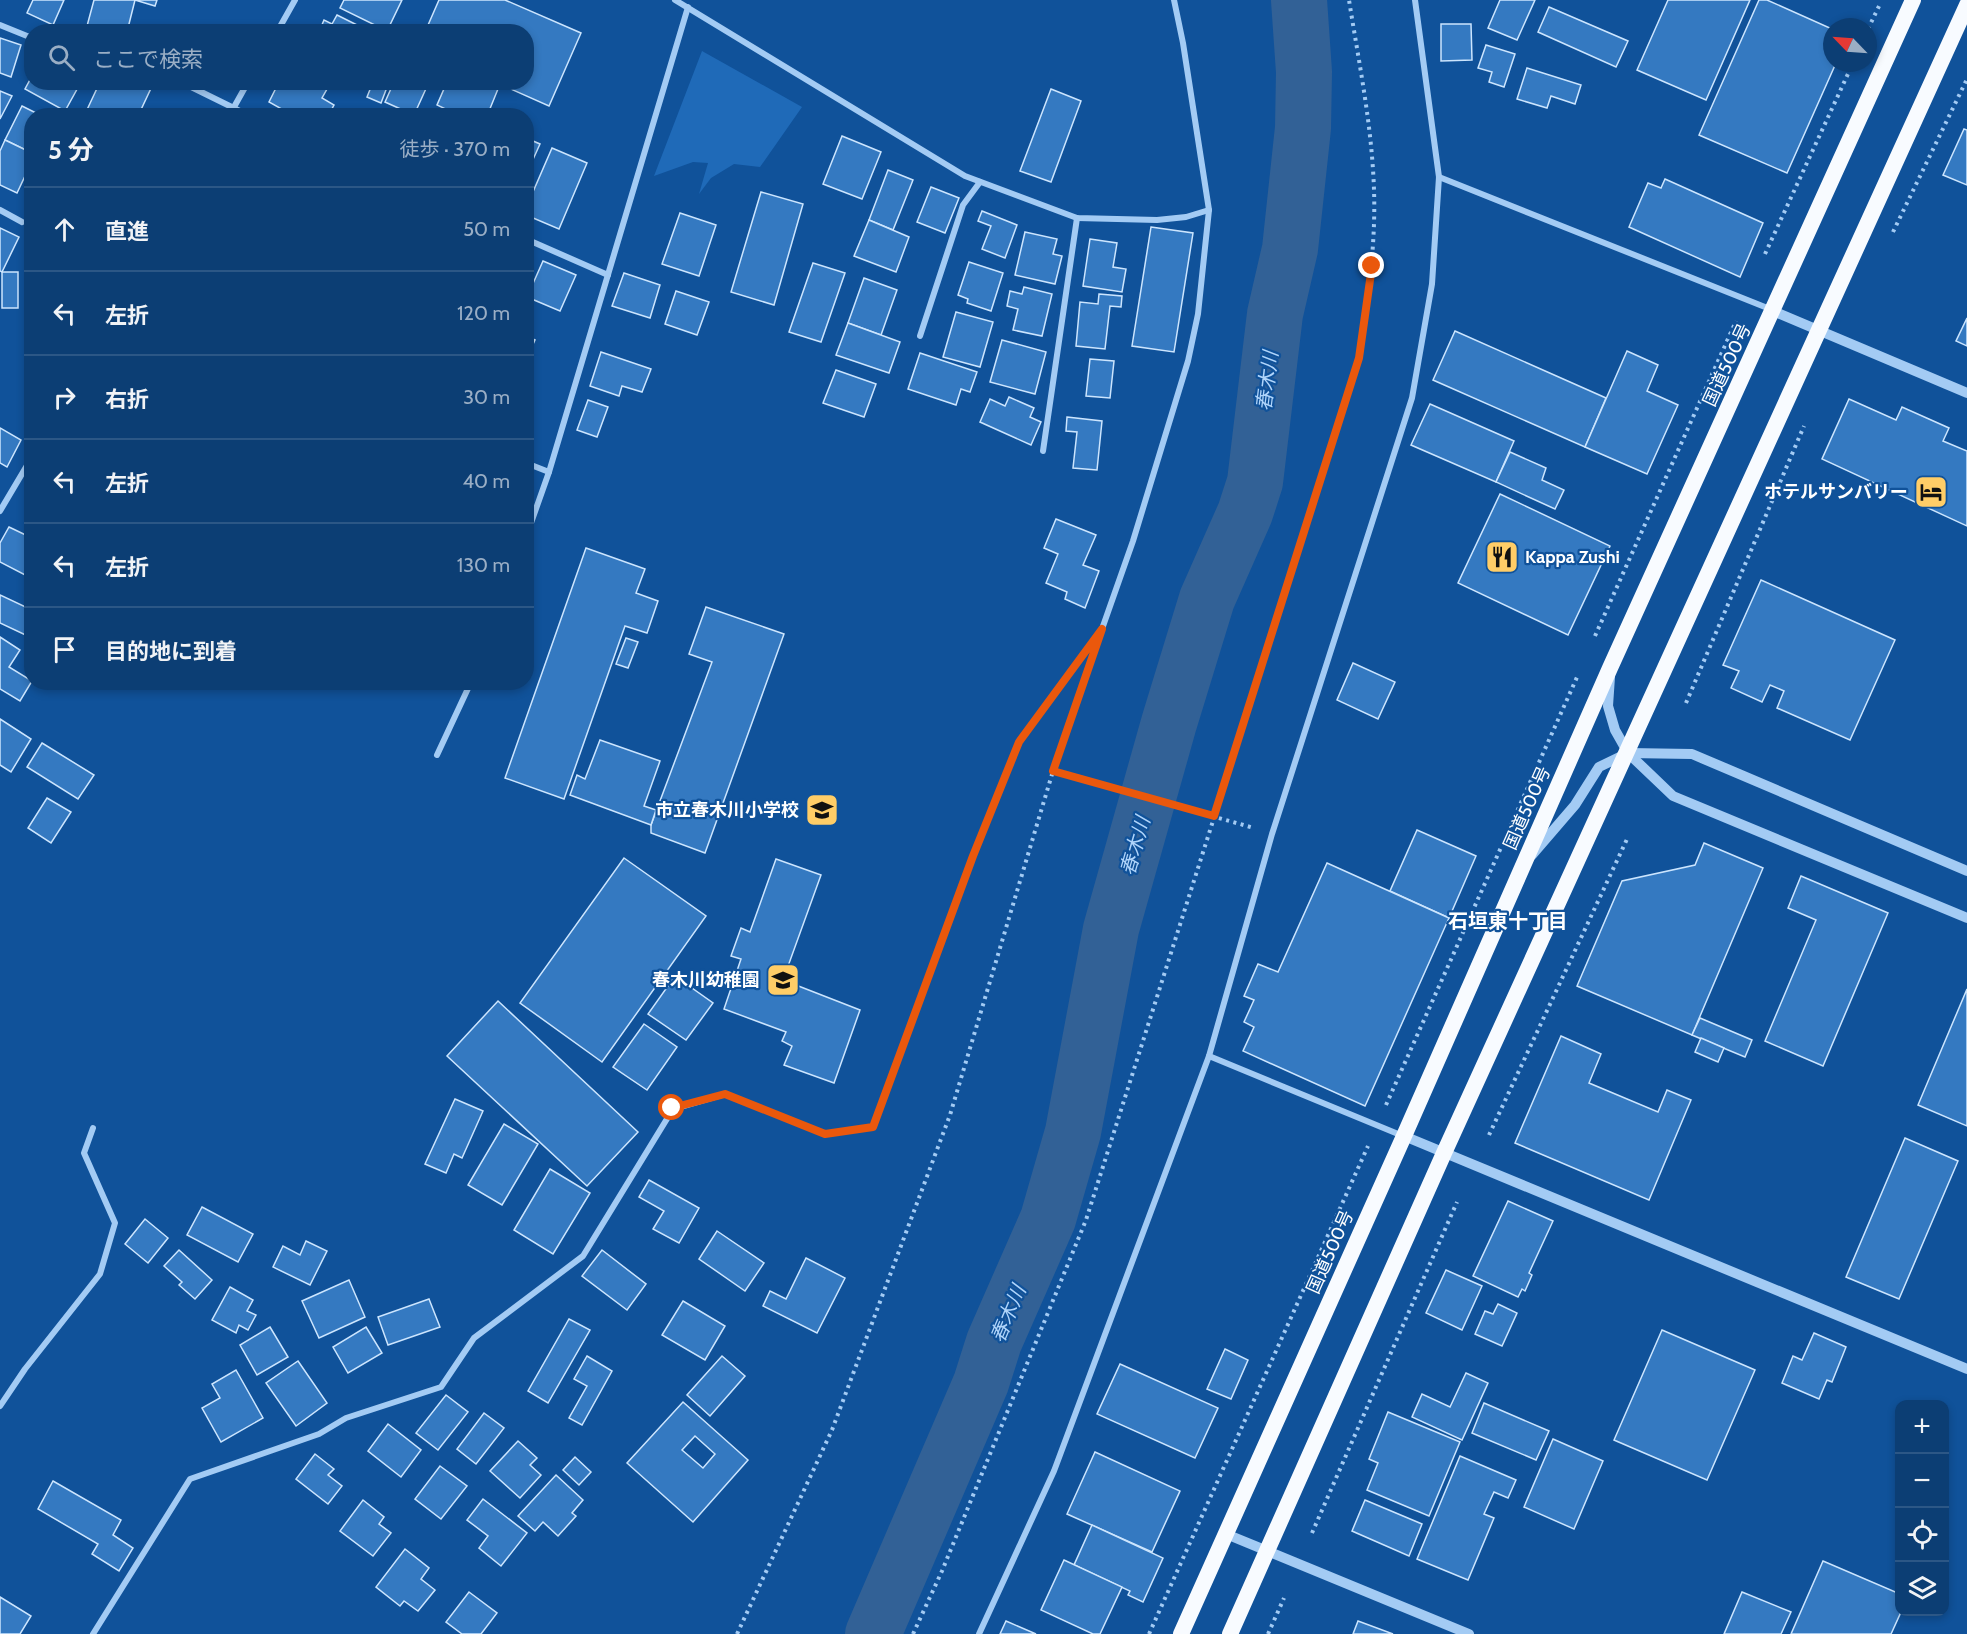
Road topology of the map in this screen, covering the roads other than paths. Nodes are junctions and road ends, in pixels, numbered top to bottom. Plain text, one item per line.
1 (295, 0) edge
2 (675, 0) edge
3 (1174, 0) edge
4 (1415, 0) edge
5 (1913, 0) edge
6 (1967, 5) edge
7 (688, 7) junction
8 (282, 24) edge
9 (0, 25) edge
10 (24, 35) edge
11 (197, 90) edge
12 (244, 90) edge
13 (234, 108) joint
14 (1439, 177) junction
15 (980, 182) junction
16 (0, 210) edge
17 (1209, 210) junction
18 (1077, 218) junction
19 (22, 222) dead end
20 (534, 243) edge
21 (608, 275) junction
22 (1773, 311) junction
23 (1819, 330) junction
24 (920, 336) dead end
25 (1967, 393) edge
26 (1043, 451) dead end
27 (534, 466) edge
28 (24, 470) edge
29 (549, 472) junction
30 (0, 511) edge
31 (534, 514) edge
32 (1610, 668) junction
33 (467, 690) edge
34 (1628, 753) junction
35 (437, 755) dead end
36 (1524, 864) junction
37 (1967, 871) edge
38 (1967, 918) edge
39 (1209, 1056) junction
40 (93, 1128) dead end
41 (1404, 1136) junction
42 (1444, 1153) junction
43 (1967, 1369) edge
44 (0, 1406) edge
45 (1226, 1534) junction
46 (1267, 1551) junction
47 (93, 1634) edge
48 (979, 1634) edge
49 (1180, 1634) edge
50 (1230, 1634) edge
51 (1469, 1634) edge

1 - 8 street
2 - 7 street
3 - 17 street
4 - 14 street
5 - 22 highway, 国道500号
6 - 23 highway
7 - 15 street
7 - 21 street
9 - 10 street
11 - 13 street
12 - 13 street
14 - 22 street
14 - 39 street
15 - 18 street
15 - 24 street
16 - 19 street
17 - 18 street
17 - 47 street
18 - 26 street
20 - 21 street
21 - 29 street
22 - 23 street
22 - 32 highway, 国道500号
23 - 25 street
23 - 34 highway
27 - 29 street
28 - 30 street
29 - 31 street
32 - 34 street
32 - 36 highway, 国道500号
33 - 35 street
34 - 36 street
34 - 37 street
34 - 38 street
34 - 42 highway
36 - 41 highway, 国道500号
39 - 41 street
39 - 48 street
40 - 44 street
41 - 42 street
41 - 45 highway, 国道500号
42 - 43 street
42 - 46 highway
45 - 46 street
45 - 49 highway, 国道500号
46 - 50 highway
46 - 51 street

